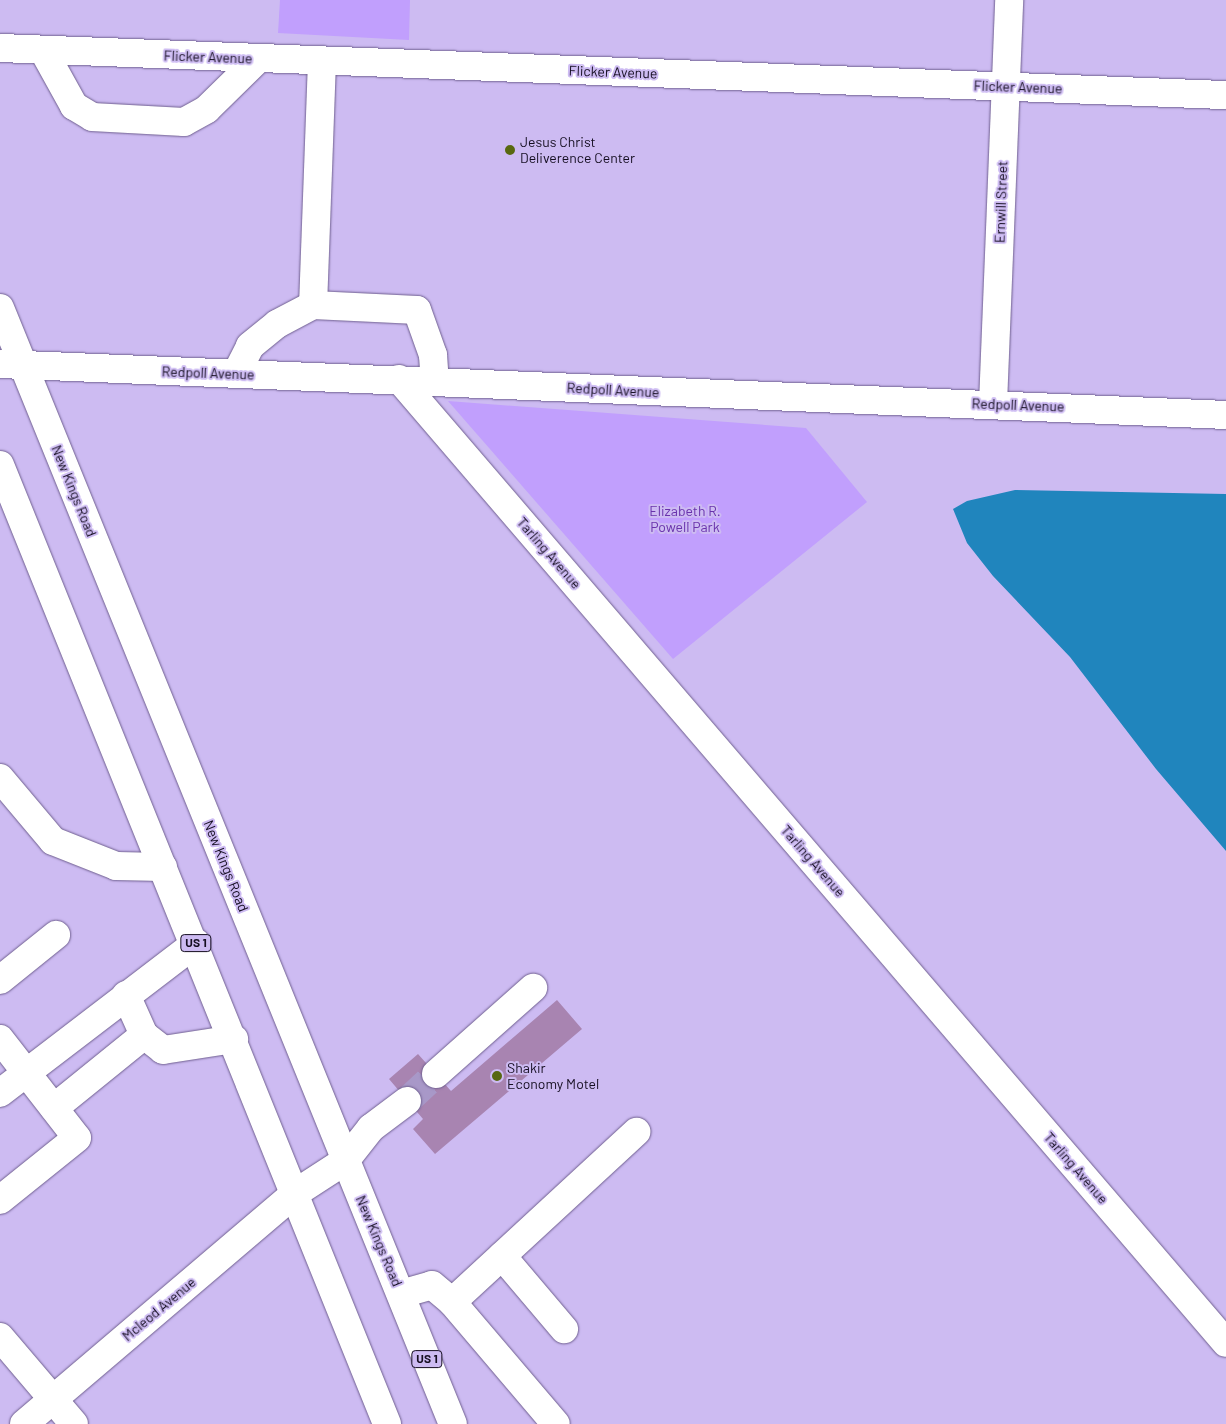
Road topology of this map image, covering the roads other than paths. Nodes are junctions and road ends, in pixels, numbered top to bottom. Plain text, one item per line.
1 (1009, 0) edge
2 (0, 48) edge
3 (43, 50) junction
4 (258, 59) junction
5 (322, 61) junction
6 (1006, 86) junction
7 (1226, 95) edge
8 (314, 305) junction
9 (0, 308) edge
10 (12, 365) edge
11 (236, 374) junction
12 (399, 379) junction
13 (435, 382) junction
14 (993, 404) junction
15 (1226, 415) edge
16 (0, 465) edge
17 (0, 778) edge
18 (163, 866) junction
19 (56, 935) dead end
20 (196, 943) junction
21 (0, 980) edge
22 (533, 988) dead end
23 (126, 995) junction
24 (144, 1035) junction
25 (0, 1039) edge
26 (234, 1039) junction
27 (26, 1072) junction
28 (436, 1074) tunnel mouth
29 (0, 1093) edge
30 (407, 1101) tunnel mouth
31 (54, 1108) junction
32 (636, 1132) dead end
33 (346, 1161) junction
34 (294, 1194) junction
35 (0, 1200) edge
36 (502, 1256) junction
37 (401, 1294) junction
38 (452, 1302) junction
39 (564, 1328) dead end
40 (0, 1337) edge
41 (1226, 1343) edge
42 (53, 1399) junction
43 (24, 1424) edge
44 (74, 1424) edge
45 (386, 1424) edge
46 (453, 1424) edge
47 (556, 1424) edge

1 - 6 main road, Ernwill Street
2 - 3 main road, Flicker Avenue
3 - 4 main road, Flicker Avenue
3 - 4 main road
4 - 5 main road, Flicker Avenue
5 - 6 main road, Flicker Avenue
5 - 8 main road
6 - 7 main road, Flicker Avenue
6 - 14 main road, Ernwill Street
8 - 11 main road
8 - 13 main road
9 - 10 main road, New Kings Road / US 1
10 - 11 main road, Redpoll Avenue
10 - 33 main road, New Kings Road / US 1
11 - 12 main road, Redpoll Avenue
12 - 13 main road, Redpoll Avenue
12 - 41 main road, Tarling Avenue
13 - 14 main road, Redpoll Avenue
14 - 15 main road, Redpoll Avenue
16 - 18 main road, US 1
17 - 18 main road
18 - 20 main road, US 1
19 - 21 main road
20 - 23 main road
20 - 26 main road, US 1
22 - 28 main road
23 - 24 main road
23 - 27 main road
24 - 26 main road
24 - 31 main road
25 - 27 main road
26 - 34 main road, US 1
27 - 29 main road
27 - 31 main road
30 - 33 main road
31 - 35 main road
32 - 36 main road
33 - 34 main road, Mcleod Avenue
33 - 37 main road, New Kings Road / US 1
34 - 42 main road, Mcleod Avenue
34 - 45 main road, US 1
36 - 38 main road
36 - 39 main road
37 - 38 main road
37 - 46 main road, New Kings Road / US 1
38 - 47 main road
40 - 42 main road
42 - 43 main road, Mcleod Avenue
42 - 44 main road

